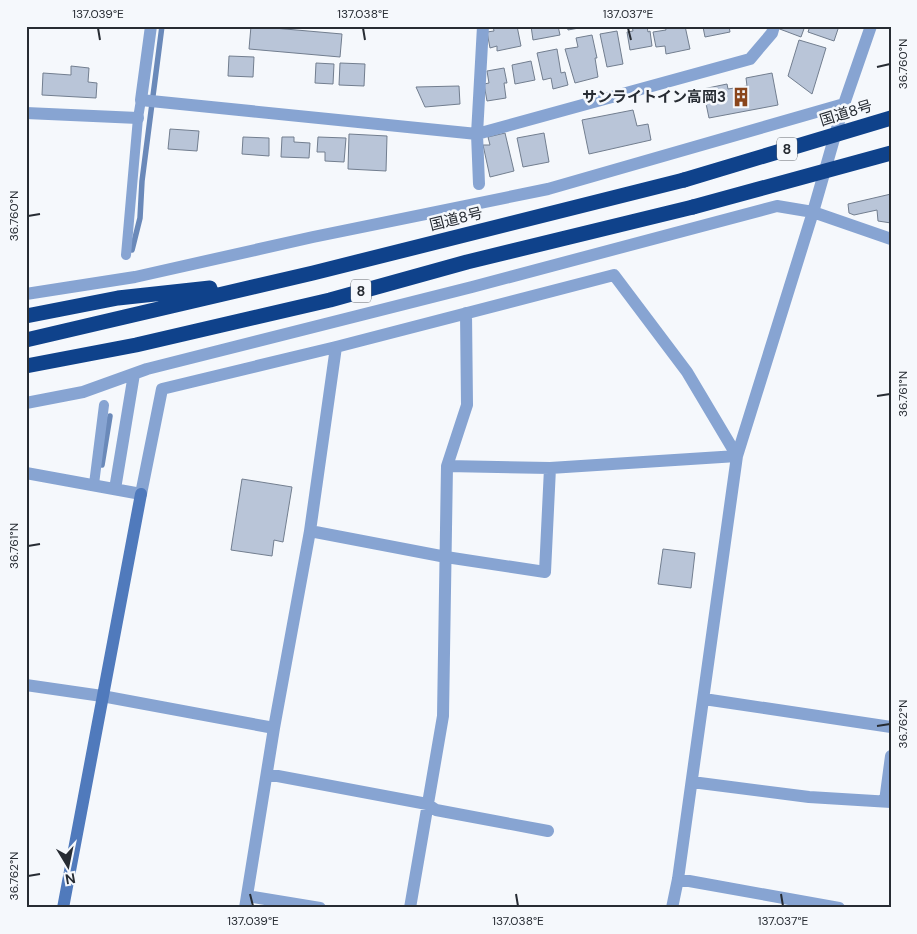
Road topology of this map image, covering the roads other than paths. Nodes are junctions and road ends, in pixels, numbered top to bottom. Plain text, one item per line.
1 (151, 26) edge
2 (484, 26) edge
3 (774, 26) edge
4 (871, 26) edge
5 (150, 101) junction
6 (844, 104) junction
7 (26, 113) edge
8 (138, 118) junction
9 (891, 118) edge
10 (477, 134) junction
11 (891, 152) edge
12 (479, 184) dead end
13 (813, 212) junction
14 (891, 239) edge
15 (126, 255) dead end
16 (313, 273) junction
17 (26, 294) edge
18 (466, 313) junction
19 (26, 316) edge
20 (26, 340) edge
21 (136, 345) junction
22 (336, 347) junction
23 (26, 366) edge
24 (26, 373) edge
25 (134, 374) junction
26 (26, 403) edge
27 (104, 405) dead end
28 (737, 456) junction
29 (447, 466) junction
30 (550, 468) junction
31 (26, 472) edge
32 (94, 484) junction
33 (115, 489) junction
34 (141, 494) junction
35 (310, 531) junction
36 (446, 557) junction
37 (26, 685) edge
38 (102, 696) junction
39 (704, 699) junction
40 (891, 727) edge
41 (274, 728) junction
42 (891, 756) edge
43 (266, 774) junction
44 (692, 782) junction
45 (888, 802) edge
46 (427, 804) junction
47 (548, 831) dead end
48 (678, 879) junction
49 (246, 902) edge
50 (63, 908) edge
51 (320, 908) edge
52 (410, 908) edge
53 (672, 908) edge
54 (839, 908) edge

1 - 5 street
2 - 10 street
3 - 10 street
4 - 6 street
5 - 8 lane
5 - 10 street
6 - 13 street
6 - 17 street
7 - 8 street
8 - 15 lane
9 - 16 highway, 国道8号 / 8, bridge
10 - 12 street
11 - 21 highway, 8, bridge
13 - 14 street
13 - 25 street
13 - 28 street
16 - 19 highway, 8
16 - 20 highway, 国道8号 / 8
18 - 22 street
18 - 28 street
18 - 29 street
21 - 23 highway, 8
21 - 24 highway, 8
22 - 34 street
22 - 35 street
25 - 26 street
25 - 33 street
27 - 32 lane
28 - 30 street
28 - 39 street
29 - 30 street
29 - 36 street
30 - 36 street
31 - 32 street
32 - 33 street
33 - 34 street
34 - 38 street
35 - 36 street
35 - 41 street
36 - 46 street
37 - 38 street
38 - 41 street
38 - 50 street
39 - 40 street
39 - 44 street
41 - 43 street
42 - 45 street
43 - 46 street
43 - 49 street
44 - 45 street
44 - 48 street
46 - 47 street
46 - 52 street
48 - 53 street
48 - 54 street
49 - 51 street

